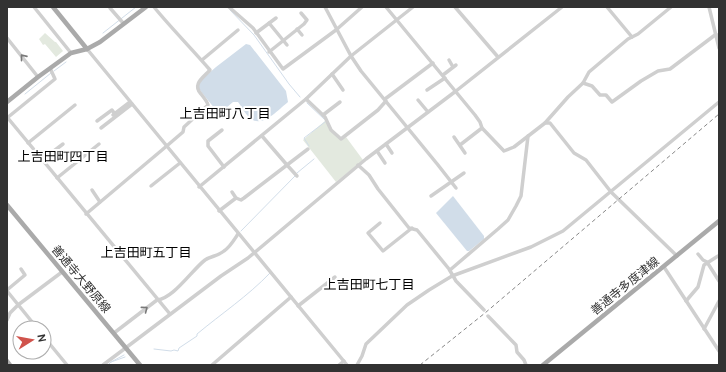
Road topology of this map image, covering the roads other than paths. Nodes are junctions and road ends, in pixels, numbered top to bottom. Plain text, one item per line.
1 (34, 7) edge
2 (53, 7) edge
3 (111, 7) edge
4 (146, 7) edge
5 (154, 7) edge
6 (229, 7) edge
7 (324, 7) edge
8 (362, 7) edge
9 (386, 7) edge
10 (413, 7) edge
11 (455, 7) edge
12 (562, 7) edge
13 (607, 7) edge
14 (671, 7) edge
15 (709, 7) edge
16 (302, 13) dead end
17 (276, 18) dead end
18 (122, 20) junction
19 (397, 20) junction
20 (269, 23) junction
21 (298, 29) junction
22 (238, 30) dead end
23 (336, 30) junction
24 (256, 33) junction
25 (302, 35) dead end
26 (717, 35) edge
27 (632, 37) junction
28 (7, 38) edge
29 (284, 41) junction
30 (287, 45) dead end
31 (719, 48) edge
32 (87, 49) junction
33 (269, 52) junction
34 (71, 53) junction
35 (351, 56) junction
36 (498, 57) junction
37 (202, 60) junction
38 (449, 60) dead end
39 (433, 63) junction
40 (50, 68) junction
41 (332, 74) junction
42 (444, 76) junction
43 (38, 77) junction
44 (583, 83) junction
45 (343, 90) dead end
46 (427, 90) dead end
47 (456, 91) junction
48 (306, 99) junction
49 (386, 100) junction
50 (418, 100) dead end
51 (7, 102) edge
52 (340, 102) dead end
53 (719, 102) edge
54 (131, 103) junction
55 (76, 105) dead end
56 (428, 112) junction
57 (323, 115) junction
58 (7, 117) edge
59 (97, 121) dead end
60 (545, 122) junction
61 (102, 128) dead end
62 (407, 128) junction
63 (482, 128) junction
64 (222, 130) dead end
65 (262, 136) junction
66 (528, 136) junction
67 (454, 137) dead end
68 (28, 143) junction
69 (63, 144) dead end
70 (99, 144) dead end
71 (386, 144) junction
72 (460, 145) junction
73 (166, 147) junction
74 (308, 149) dead end
75 (377, 151) junction
76 (392, 153) dead end
77 (465, 153) dead end
78 (42, 160) junction
79 (180, 163) junction
80 (385, 163) dead end
81 (287, 165) junction
82 (358, 165) junction
83 (224, 167) junction
84 (464, 173) dead end
85 (296, 175) dead end
86 (57, 178) junction
87 (451, 182) junction
88 (151, 186) dead end
89 (199, 187) junction
90 (456, 188) dead end
91 (92, 190) dead end
92 (232, 192) dead end
93 (611, 192) junction
94 (431, 196) dead end
95 (236, 198) junction
96 (100, 202) junction
97 (7, 205) edge
98 (219, 211) junction
99 (86, 214) junction
100 (719, 221) edge
101 (380, 223) dead end
102 (412, 228) junction
103 (238, 234) junction
104 (254, 253) junction
105 (698, 254) dead end
106 (677, 256) junction
107 (718, 256) dead end
108 (707, 262) junction
109 (664, 267) junction
110 (21, 269) dead end
111 (450, 270) junction
112 (62, 272) junction
113 (452, 276) junction
114 (335, 277) dead end
115 (719, 281) edge
116 (7, 291) edge
117 (291, 297) junction
118 (157, 300) junction
119 (686, 301) junction
120 (719, 301) edge
121 (18, 305) junction
122 (298, 306) junction
123 (484, 310) dead end
124 (170, 314) junction
125 (488, 316) dead end
126 (7, 320) edge
127 (30, 320) edge
128 (704, 329) junction
129 (114, 333) junction
130 (52, 347) edge
131 (125, 347) junction
132 (719, 351) edge
133 (7, 361) edge
134 (344, 361) junction
135 (138, 364) edge
136 (10, 365) edge
137 (67, 365) edge
138 (103, 365) edge
139 (212, 365) edge
140 (339, 365) edge
141 (347, 365) edge
142 (357, 365) edge
143 (526, 365) edge
144 (543, 365) edge

1 - 34 street
2 - 32 main road
3 - 18 street
4 - 18 main road
5 - 37 street
6 - 24 street
7 - 23 street
8 - 23 street
9 - 19 street
10 - 19 street
11 - 36 street
12 - 36 street
13 - 27 street
14 - 27 street
15 - 26 street
16 - 21 street
17 - 20 street
18 - 32 main road
19 - 35 street
19 - 39 street
20 - 24 street
20 - 29 street
21 - 25 street
21 - 29 street
22 - 37 street
23 - 33 street
23 - 35 street
24 - 33 street
26 - 31 street
26 - 44 street
27 - 44 street
43 -> 28 street
29 - 30 street
29 - 33 street
32 - 34 main road
32 - 54 street
34 - 40 main road
35 - 41 street
35 - 49 street
36 - 47 street
37 - 73 street
38 - 42 street
39 - 42 street
39 - 49 street
40 - 43 main road
40 - 58 street
41 - 45 street
41 - 48 street
42 - 46 street
42 - 47 street
43 - 51 main road
44 - 60 street
47 - 56 street
47 - 63 street
48 - 57 street
48 - 65 street
49 - 57 street
49 - 62 street
50 - 56 street
52 - 57 street
53 - 93 street
54 - 59 street
54 - 61 street
54 - 73 street
55 - 68 street
56 - 62 street
58 - 68 street
60 - 66 street
60 - 93 street
62 - 71 street
62 - 87 street
63 - 66 street
63 - 72 street
64 - 83 street
65 - 81 street
65 - 83 street
66 - 111 street
67 - 72 street
68 - 78 street
69 - 78 street
70 - 86 street
71 - 75 street
71 - 76 street
72 - 77 street
73 - 79 street
73 - 96 street
74 - 81 street
75 - 80 street
75 - 82 street
78 - 86 street
79 - 88 street
79 - 89 street
81 - 85 street
81 - 95 street
82 - 102 street
82 - 104 street
83 - 89 street
84 - 87 street
86 - 99 street
87 - 90 street
87 - 94 street
89 - 98 street
91 - 96 street
92 - 95 street
93 - 106 street
93 - 113 street
95 - 98 street
96 - 99 street
97 - 112 main road, 善通寺大野原線
98 - 103 street
99 - 118 street
100 - 106 main road, 善通寺多度津線
101 - 102 street
102 - 111 street
103 - 104 street
103 - 118 street
104 - 117 street
104 - 124 street
105 - 108 street
106 - 109 main road, 善通寺多度津線
107 - 108 street
108 - 115 street
108 - 119 street
109 - 119 street
109 - 144 main road, 善通寺多度津線
110 - 116 street
111 - 113 street
112 - 121 street
112 - 129 main road, 善通寺大野原線
113 - 123 street
113 - 142 street
114 - 122 street
116 - 121 street
117 - 122 street
117 - 139 street
118 - 124 street
129 -> 118 street
119 - 128 street
120 - 128 street
121 - 126 street
121 - 127 street
122 - 134 street
124 - 131 street
125 - 143 street
128 - 132 street
129 - 131 main road, 善通寺大野原線
130 - 137 street
131 - 135 main road, 善通寺大野原線
131 - 138 street
133 - 136 main road
134 - 140 street
134 - 141 street

